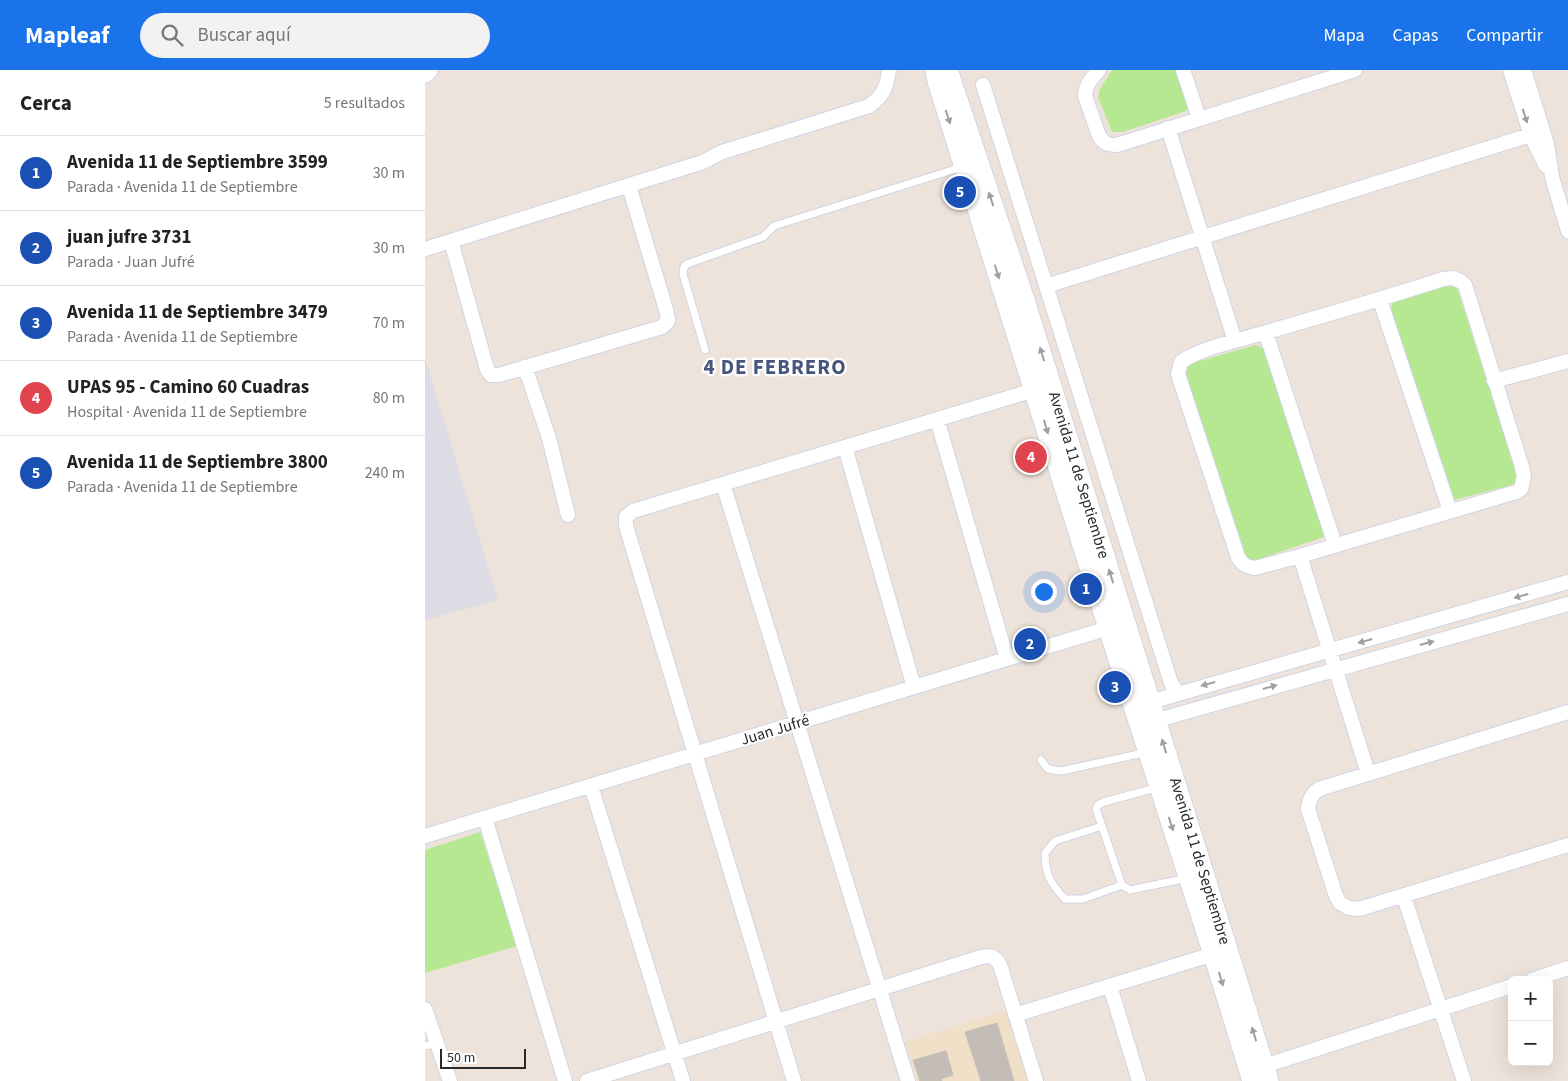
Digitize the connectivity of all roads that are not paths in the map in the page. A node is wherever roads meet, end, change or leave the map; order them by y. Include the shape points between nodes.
1 (428, 70) edge
2 (889, 70) edge
3 (935, 70) edge
4 (948, 70) edge
5 (1099, 70) edge
6 (1183, 70) edge
7 (1355, 70) edge
8 (1510, 70) edge
9 (1524, 70) edge
10 (425, 73) edge
11 (1315, 76) edge
12 (983, 85) dead end
13 (1199, 118) junction
14 (1168, 128) junction
15 (1537, 133) junction
16 (972, 164) junction
17 (629, 186) junction
18 (1568, 231) edge
19 (1201, 237) junction
20 (451, 241) junction
21 (425, 249) edge
22 (1046, 286) junction
23 (1379, 300) junction
24 (1266, 333) junction
25 (1235, 341) junction
26 (705, 350) dead end
27 (1568, 361) edge
28 (525, 367) junction
29 (1494, 381) junction
30 (1043, 388) junction
31 (937, 419) junction
32 (845, 447) junction
33 (723, 484) junction
34 (1450, 512) junction
35 (568, 515) dead end
36 (1335, 545) junction
37 (1300, 556) junction
38 (1568, 582) edge
39 (1568, 604) edge
40 (1117, 625) junction
41 (1330, 651) junction
42 (1007, 659) junction
43 (1335, 669) junction
44 (915, 687) junction
45 (1178, 693) junction
46 (1142, 704) junction
47 (1568, 712) edge
48 (1148, 722) junction
49 (796, 724) junction
50 (1148, 752) junction
51 (694, 754) junction
52 (1041, 760) dead end
53 (1368, 773) junction
54 (591, 786) junction
55 (1159, 787) junction
56 (485, 818) junction
57 (1102, 826) junction
58 (425, 836) edge
59 (1568, 845) edge
60 (1189, 878) junction
61 (1122, 885) junction
62 (1404, 897) junction
63 (1220, 952) junction
64 (1568, 968) edge
65 (1544, 976) edge
66 (1110, 986) junction
67 (1508, 987) edge
68 (880, 988) junction
69 (425, 1009) edge
70 (1441, 1009) junction
71 (1015, 1015) junction
72 (775, 1022) junction
73 (431, 1045) edge
74 (674, 1053) junction
75 (1266, 1073) edge
76 (450, 1081) edge
77 (565, 1081) edge
78 (587, 1081) edge
79 (683, 1081) edge
80 (794, 1081) edge
81 (908, 1081) edge
82 (1036, 1081) edge
83 (1139, 1081) edge
84 (1252, 1081) edge
85 (1464, 1081) edge

1 - 10 main road
2 - 17 street via 884,91 869,106 722,152 703,162
3 -> 16 main road, Avenida 11 de Septiembre
4 - 16 main road, Avenida 11 de Septiembre
5 - 14 street via 1087,84 1085,96 1102,141 1117,145
6 - 13 street
7 - 11 street
8 -> 15 street
9 - 15 street
11 - 13 street
12 - 22 street
13 - 14 street
14 - 19 street
15 - 18 street
15 - 19 street
16 - 26 lane via 774,226 763,238 687,264 683,274
16 - 30 main road, Avenida 11 de Septiembre
17 - 20 street
17 - 28 street via 668,321 662,327
19 - 22 street
19 - 25 street
20 - 21 street
20 - 28 street via 487,370 491,375 499,375
22 - 45 street via 1171,683
23 - 24 street
23 - 29 street via 1443,279 1460,281 1465,286
23 - 34 street
24 - 25 street
24 - 36 street
25 - 37 street via 1187,357 1181,362 1178,374 1242,563 1255,568
27 - 29 street
28 - 35 street via 549,438
29 - 34 street via 1522,467 1521,489
30 - 31 street
30 - 40 main road, Avenida 11 de Septiembre
31 - 32 street
31 - 42 street
32 - 33 street
32 - 44 street
33 - 49 street
33 - 51 street via 633,511 626,517
34 - 36 street
36 - 37 street
37 - 41 street
38 -> 41 street
43 -> 39 street
40 - 42 street, Juan Jufré
40 - 46 main road, Avenida 11 de Septiembre
41 - 43 street
41 -> 45 street
42 - 44 street, Juan Jufré
48 -> 43 street
43 - 53 street
44 - 49 street, Juan Jufré
45 - 46 street
46 - 48 main road, Avenida 11 de Septiembre
47 - 53 street
48 - 50 main road, Avenida 11 de Septiembre
63 -> 48 main road, Avenida 11 de Septiembre
49 - 51 street, Juan Jufré
49 - 68 street
50 - 52 lane via 1061,771 1048,769
50 - 55 main road, Avenida 11 de Septiembre
51 - 54 street, Juan Jufré
51 - 72 street
53 - 62 street via 1319,789 1313,793 1308,808 1340,903 1359,909
54 - 56 street, Juan Jufré
54 - 74 street
55 - 57 lane via 1098,805 1096,809
55 -> 60 main road, Avenida 11 de Septiembre
56 - 58 street, Juan Jufré
56 - 77 street
57 - 61 lane
57 - 61 lane via 1055,841 1045,853 1045,868 1053,886 1065,899 1083,899
59 - 62 street
60 - 61 lane via 1131,890
60 - 63 main road, Avenida 11 de Septiembre
62 - 70 street
63 - 66 street
75 -> 63 main road, Avenida 11 de Septiembre
63 -> 84 main road, Avenida 11 de Septiembre
64 - 65 street
66 - 71 street
66 - 83 street
67 - 70 street
68 - 71 street via 991,955 1000,966
68 - 72 street
68 - 81 street
69 - 73 street
70 - 75 street
70 - 85 street
71 - 82 street
72 - 74 street
72 - 80 street
73 - 76 street
74 - 78 street
74 - 79 street

